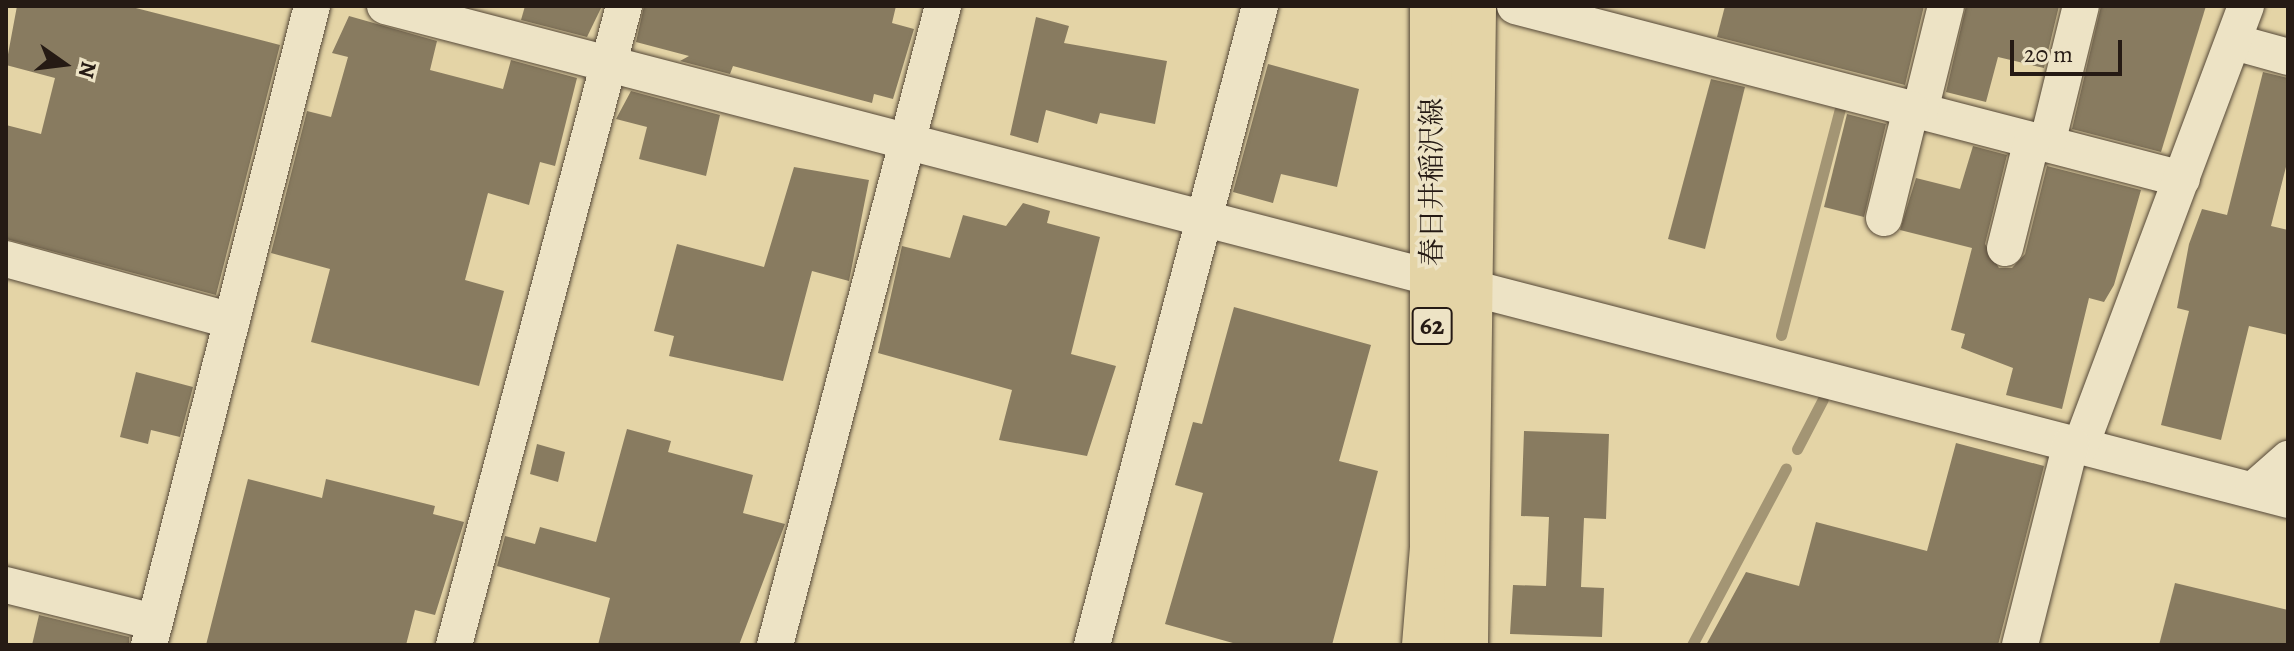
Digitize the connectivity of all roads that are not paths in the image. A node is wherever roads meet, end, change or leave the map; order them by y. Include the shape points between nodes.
1 (312, 6) edge
2 (385, 6) edge
3 (624, 6) edge
4 (943, 6) edge
5 (1260, 6) edge
6 (1432, 6) edge
7 (1474, 6) edge
8 (1515, 6) edge
9 (1946, 6) edge
10 (2081, 6) edge
11 (2246, 6) edge
12 (2234, 42) junction
13 (2288, 57) edge
14 (609, 61) junction
15 (1915, 110) junction
16 (908, 139) junction
17 (2039, 142) junction
18 (2182, 179) junction
19 (1207, 217) junction
20 (1884, 218) dead end
21 (2005, 248) dead end
22 (6, 259) edge
23 (1433, 278) junction
24 (1475, 292) junction
25 (232, 321) junction
26 (2076, 444) junction
27 (2288, 459) edge
28 (2253, 490) junction
29 (2288, 500) edge
30 (8, 595) edge
31 (152, 633) edge
32 (454, 645) edge
33 (775, 645) edge
34 (1092, 645) edge
35 (1424, 645) edge
36 (1466, 645) edge
37 (2020, 645) edge

1 - 25 street
2 - 14 street
3 - 14 street
4 - 16 street
5 - 19 street
6 - 23 main road, 春日井稲沢線 / 62
7 - 24 main road, 春日井稲沢線 / 62
8 - 15 street
9 - 15 street
10 - 17 street
11 - 12 street
12 - 13 street
12 - 18 street
14 - 16 street
14 - 32 street
15 - 17 street
15 - 20 street
16 - 19 street
16 - 33 street
17 - 18 street
17 - 21 street
18 - 26 street
19 - 23 street
19 - 34 street
22 - 25 street
23 - 24 street
23 - 35 main road, 春日井稲沢線 / 62 via 1432,547
24 - 26 street
24 - 36 main road, 春日井稲沢線 / 62
25 - 31 street
26 - 28 street
26 - 37 street
27 - 28 street
28 - 29 street
30 - 31 street

